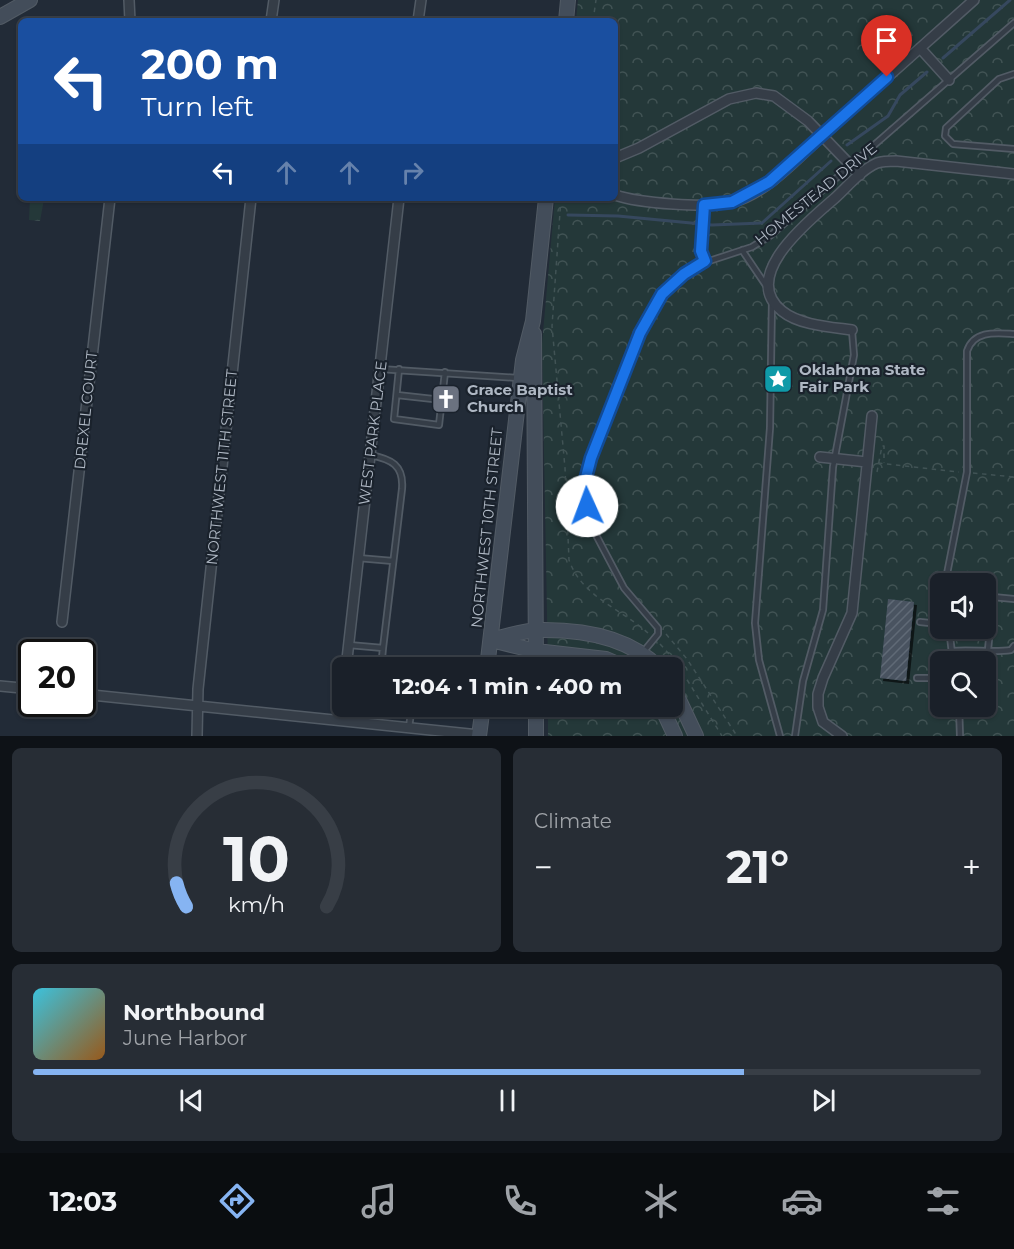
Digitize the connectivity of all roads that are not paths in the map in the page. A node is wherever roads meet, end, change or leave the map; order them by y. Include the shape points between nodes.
1 (30, 0) edge
2 (129, 0) edge
3 (274, 0) edge
4 (421, 0) edge
5 (568, 0) edge
6 (974, 0) edge
7 (0, 17) edge
8 (130, 18) edge
9 (271, 18) edge
10 (418, 18) edge
11 (566, 18) edge
12 (1014, 23) edge
13 (920, 48) junction
14 (1014, 74) edge
15 (949, 80) junction
16 (823, 135) junction
17 (1014, 149) edge
18 (618, 157) edge
19 (852, 167) junction
20 (1014, 174) edge
21 (860, 175) junction
22 (618, 196) edge
23 (110, 201) edge
24 (251, 201) edge
25 (399, 201) edge
26 (546, 201) edge
27 (704, 205) junction
28 (742, 250) junction
29 (705, 261) junction
30 (771, 295) junction
31 (533, 321) junction
32 (852, 330) joint
33 (1014, 334) edge
34 (380, 369) junction
35 (399, 369) junction
36 (445, 372) junction
37 (521, 378) junction
38 (397, 395) junction
39 (441, 400) junction
40 (872, 416) dead end
41 (370, 455) junction
42 (820, 457) dead end
43 (834, 458) junction
44 (874, 463) junction
45 (358, 558) junction
46 (393, 561) junction
47 (947, 573) edge
48 (1014, 599) edge
49 (62, 622) dead end
50 (920, 622) dead end
51 (930, 623) edge
52 (536, 630) junction
53 (491, 639) junction
54 (950, 639) edge
55 (349, 645) junction
56 (1014, 646) edge
57 (383, 648) junction
58 (988, 650) junction
59 (536, 651) junction
60 (952, 651) joint
61 (643, 652) junction
62 (347, 657) edge
63 (382, 657) edge
64 (489, 657) edge
65 (536, 657) edge
66 (597, 657) edge
67 (639, 657) edge
68 (648, 657) edge
69 (917, 678) dead end
70 (930, 678) edge
71 (0, 686) edge
72 (18, 688) edge
73 (96, 695) edge
74 (198, 706) junction
75 (683, 708) edge
76 (340, 717) edge
77 (410, 717) edge
78 (481, 717) edge
79 (536, 717) edge
80 (666, 717) edge
81 (959, 717) edge
82 (340, 720) junction
83 (409, 727) junction
84 (479, 735) edge
85 (197, 736) edge
86 (536, 736) edge
87 (675, 736) edge
88 (696, 736) edge
89 (780, 736) edge
90 (795, 736) edge
91 (842, 736) edge
92 (960, 736) edge

1 - 7 main road
2 - 8 street
3 - 9 street
4 - 10 street
5 - 11 main road
6 - 13 street
12 - 15 lane, HOMESTEAD DRIVE
13 - 15 street
13 - 16 street
14 - 17 lane via 999,80 946,128 945,136 953,144
15 - 19 lane, HOMESTEAD DRIVE
16 - 18 street via 784,102 765,94 747,94 729,99
16 - 19 street
16 - 27 street via 752,193 732,202
19 - 21 street
19 - 28 lane, HOMESTEAD DRIVE via 771,235
20 - 21 street via 896,161 877,163
21 - 30 street via 787,242 771,271
22 - 27 street
23 - 49 street, DREXEL COURT
24 - 74 street, NORTHWEST 11TH STREET
25 - 34 street, WEST PARK PLACE
26 - 31 main road, NORTHWEST 10TH STREET
27 - 29 street via 701,251
28 - 29 lane, HOMESTEAD DRIVE
28 - 30 lane
29 - 61 lane, HOMESTEAD DRIVE via 673,282 651,311 622,375 585,481 587,506 606,559 624,588 657,625 658,631
30 - 32 street via 783,312 813,323
30 - 89 lane via 770,428 755,623 759,660
31 - 37 main road, NORTHWEST 10TH STREET
31 - 52 main road, NORTHWEST 10TH STREET
32 - 43 lane via 854,354
33 - 47 lane via 980,335 967,351 967,472
34 - 35 lane
34 - 41 street, WEST PARK PLACE
35 - 36 lane
35 - 38 lane
36 - 37 lane
36 - 39 lane
37 - 53 main road, NORTHWEST 10TH STREET
38 - 39 lane
38 - 39 lane via 394,420 439,425
40 - 44 street
41 - 45 street, WEST PARK PLACE
41 - 46 lane via 393,462 402,474
42 - 43 street
43 - 44 street
43 - 90 lane via 823,610 803,681
44 - 91 street via 852,613 818,694 823,722
45 - 46 lane
45 - 55 street, WEST PARK PLACE
46 - 57 lane
48 - 58 lane via 993,597
50 - 51 lane
52 - 53 main road
52 - 59 main road, NORTHWEST 10TH STREET
52 - 61 main road via 616,639
53 - 59 main road
53 - 64 main road, NORTHWEST 10TH STREET
54 - 60 lane
55 - 57 lane
55 - 62 street, WEST PARK PLACE
56 - 58 lane via 1011,650
57 - 63 lane
58 - 60 lane
59 - 65 main road, NORTHWEST 10TH STREET
59 - 66 main road
61 - 67 lane
61 - 68 main road
69 - 70 lane
71 - 72 street
73 - 74 street
74 - 82 street
74 - 85 street, NORTHWEST 11TH STREET
75 - 88 main road
76 - 82 street
77 - 83 lane
78 - 84 main road
79 - 86 main road
80 - 87 main road
81 - 92 lane
82 - 83 street
83 - 84 street

